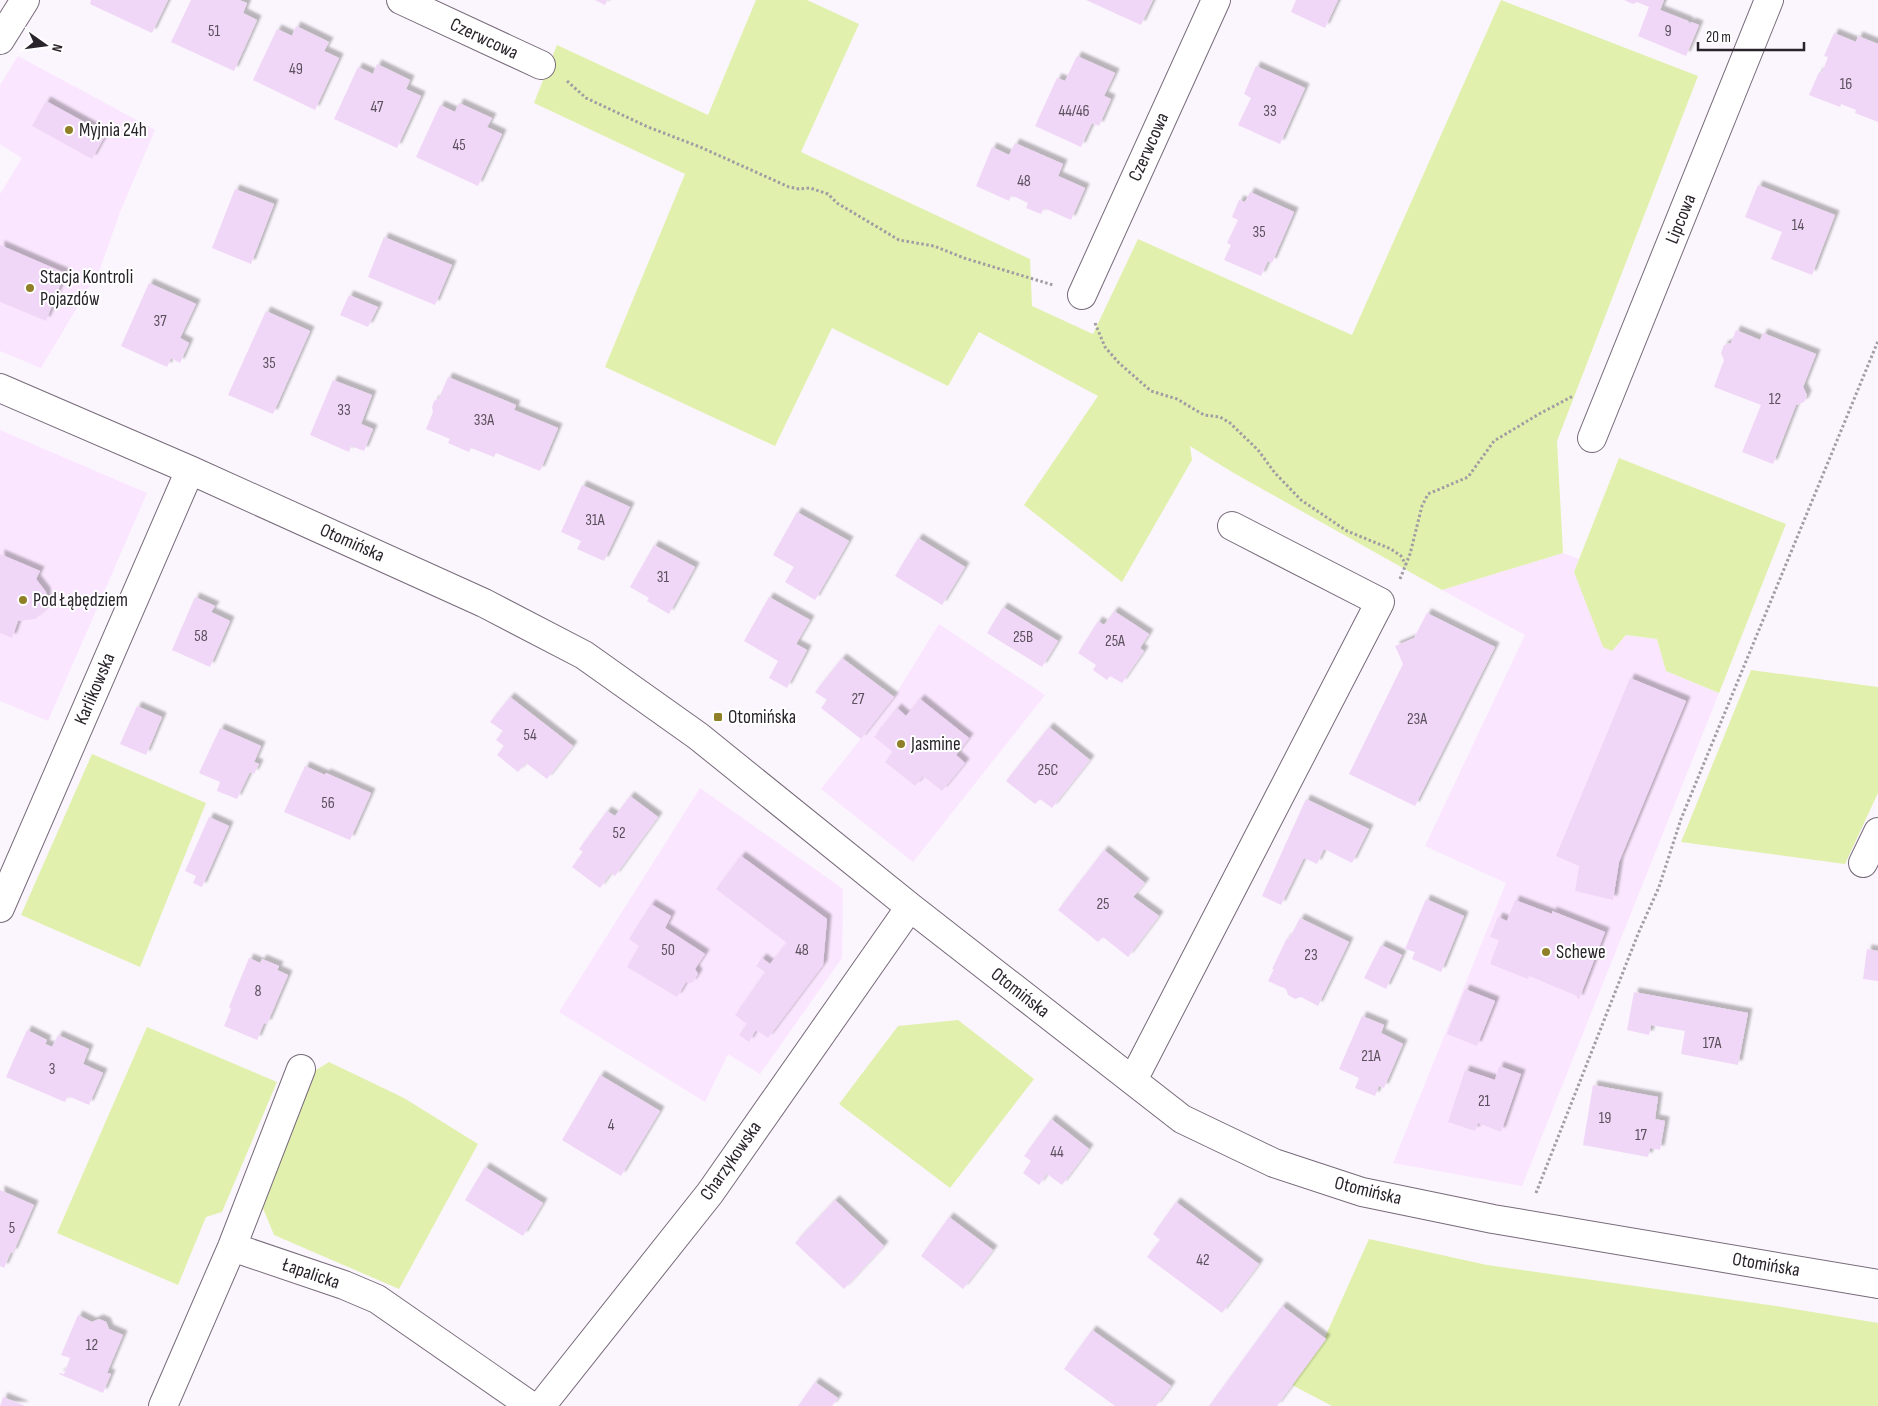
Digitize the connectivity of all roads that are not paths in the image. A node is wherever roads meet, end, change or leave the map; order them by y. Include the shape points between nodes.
1 (25, 0) edge
2 (401, 0) edge
3 (1216, 0) edge
4 (1769, 0) edge
5 (0, 40) edge
6 (541, 65) road end
7 (1082, 295) road end
8 (0, 388) edge
9 (1592, 438) dead end
10 (190, 470) junction
11 (1232, 526) dead end
12 (1878, 832) edge
13 (1863, 863) dead end
14 (0, 908) edge
15 (910, 908) junction
16 (301, 1070) dead end
17 (1133, 1080) junction
18 (232, 1247) junction
19 (1878, 1284) edge
20 (163, 1406) edge
21 (531, 1406) edge
22 (541, 1406) edge

1 - 5 street
2 - 6 street, Czerwcowa
3 - 7 street, Czerwcowa
4 - 9 street, Lipcowa
8 - 10 street, Otomińska
10 - 14 street, Karlikowska
10 - 15 street, Otomińska via 484,602 584,656 698,736
11 - 17 street via 1380,602
12 - 13 street
15 - 17 street, Otomińska
15 - 22 street, Charzykowska via 710,1193
16 - 18 street
17 - 19 street, Otomińska via 1182,1119 1274,1163 1362,1192 1524,1224
18 - 20 street
18 - 21 street, Łapalicka via 377,1299

